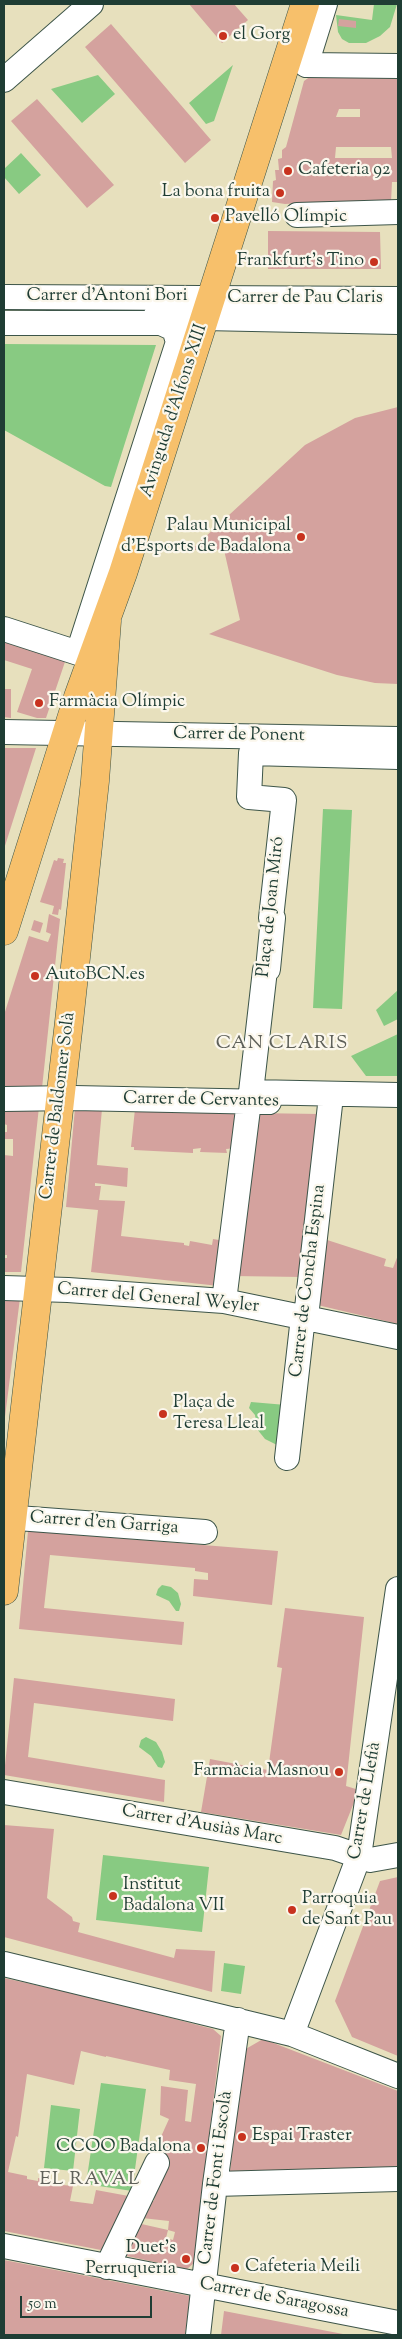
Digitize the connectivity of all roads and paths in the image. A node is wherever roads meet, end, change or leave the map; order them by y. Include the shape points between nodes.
1 (91, 4) edge
2 (305, 4) edge
3 (326, 4) edge
4 (301, 47) junction
5 (398, 51) edge
6 (398, 66) edge
7 (4, 80) edge
8 (398, 212) edge
9 (297, 215) dead end
10 (4, 297) edge
11 (398, 299) edge
12 (208, 308) junction
13 (4, 317) edge
14 (398, 322) edge
15 (4, 323) edge
16 (4, 629) edge
17 (4, 732) edge
18 (82, 734) junction
19 (398, 739) edge
20 (398, 757) edge
21 (4, 931) edge
22 (398, 1095) edge
23 (4, 1099) edge
24 (59, 1099) junction
25 (250, 1102) junction
26 (330, 1104) junction
27 (398, 1106) edge
28 (4, 1288) edge
29 (38, 1289) junction
30 (224, 1301) junction
31 (306, 1317) junction
32 (398, 1337) edge
33 (287, 1458) dead end
34 (8, 1517) edge
35 (205, 1532) dead end
36 (398, 1588) edge
37 (4, 1591) edge
38 (4, 1792) edge
39 (359, 1856) junction
40 (398, 1856) edge
41 (4, 1964) edge
42 (238, 2020) junction
43 (292, 2034) junction
44 (398, 2076) edge
45 (156, 2163) dead end
46 (398, 2179) edge
47 (215, 2184) junction
48 (4, 2246) edge
49 (107, 2267) junction
50 (204, 2286) junction
51 (398, 2323) edge
52 (198, 2335) edge

1 - 7 street
2 - 4 main road, Avinguda d'Alfons XIII
3 - 4 street
4 - 5 street
4 - 6 street via 306,64
4 - 12 main road, Avinguda d'Alfons XIII
8 - 9 street
10 - 12 street, Carrer d'Antoni Bori
11 - 12 street, Carrer de Pau Claris
12 - 13 street, Carrer d'Antoni Bori
12 - 14 street, Carrer de Pau Claris
12 - 18 main road, Avinguda d'Alfons XIII via 107,621
15 - 16 street via 161,323 174,328 178,342 78,653
17 - 18 street, Carrer de Ponent
18 - 19 street, Carrer de Ponent
18 - 21 main road, Avinguda d'Alfons XIII
18 - 24 main road, Carrer de Baldomer Solà via 96,760
20 - 22 street, Plaça de Joan Miró via 251,753 249,797 284,800 268,969 264,970 251,1092
23 - 24 street, Carrer de Cervantes
24 - 25 street, Carrer de Cervantes
24 - 29 main road, Carrer de Baldomer Solà
25 - 26 street, Carrer de Cervantes
25 - 30 street
26 - 27 street, Carrer de Cervantes
26 - 31 street, Carrer de Concha Espina
28 - 29 street, Carrer del General Weyler
29 - 30 street, Carrer del General Weyler
29 - 34 main road, Carrer de Baldomer Solà
30 - 31 street, Carrer del General Weyler
31 - 32 street, Carrer del General Weyler
31 - 33 street, Carrer de Concha Espina via 302,1326
34 - 35 street, Carrer d'en Garriga
34 - 37 main road, Carrer de Baldomer Solà
36 - 39 street, Carrer de Llefià
38 - 39 street, Carrer d'Ausiàs Marc via 335,1848
39 - 40 street, Carrer d'Ausiàs Marc via 370,1860
39 - 43 street, Carrer de Llefià
41 - 42 street
42 - 43 street
42 - 47 street, Carrer de Font i Escolà
43 - 44 street
45 - 49 street
46 - 47 street
47 - 50 street, Carrer de Font i Escolà
48 - 49 street, Carrer de Saragossa
49 - 50 street, Carrer de Saragossa
50 - 51 street, Carrer de Saragossa
50 - 52 street, Carrer de Font i Escolà

